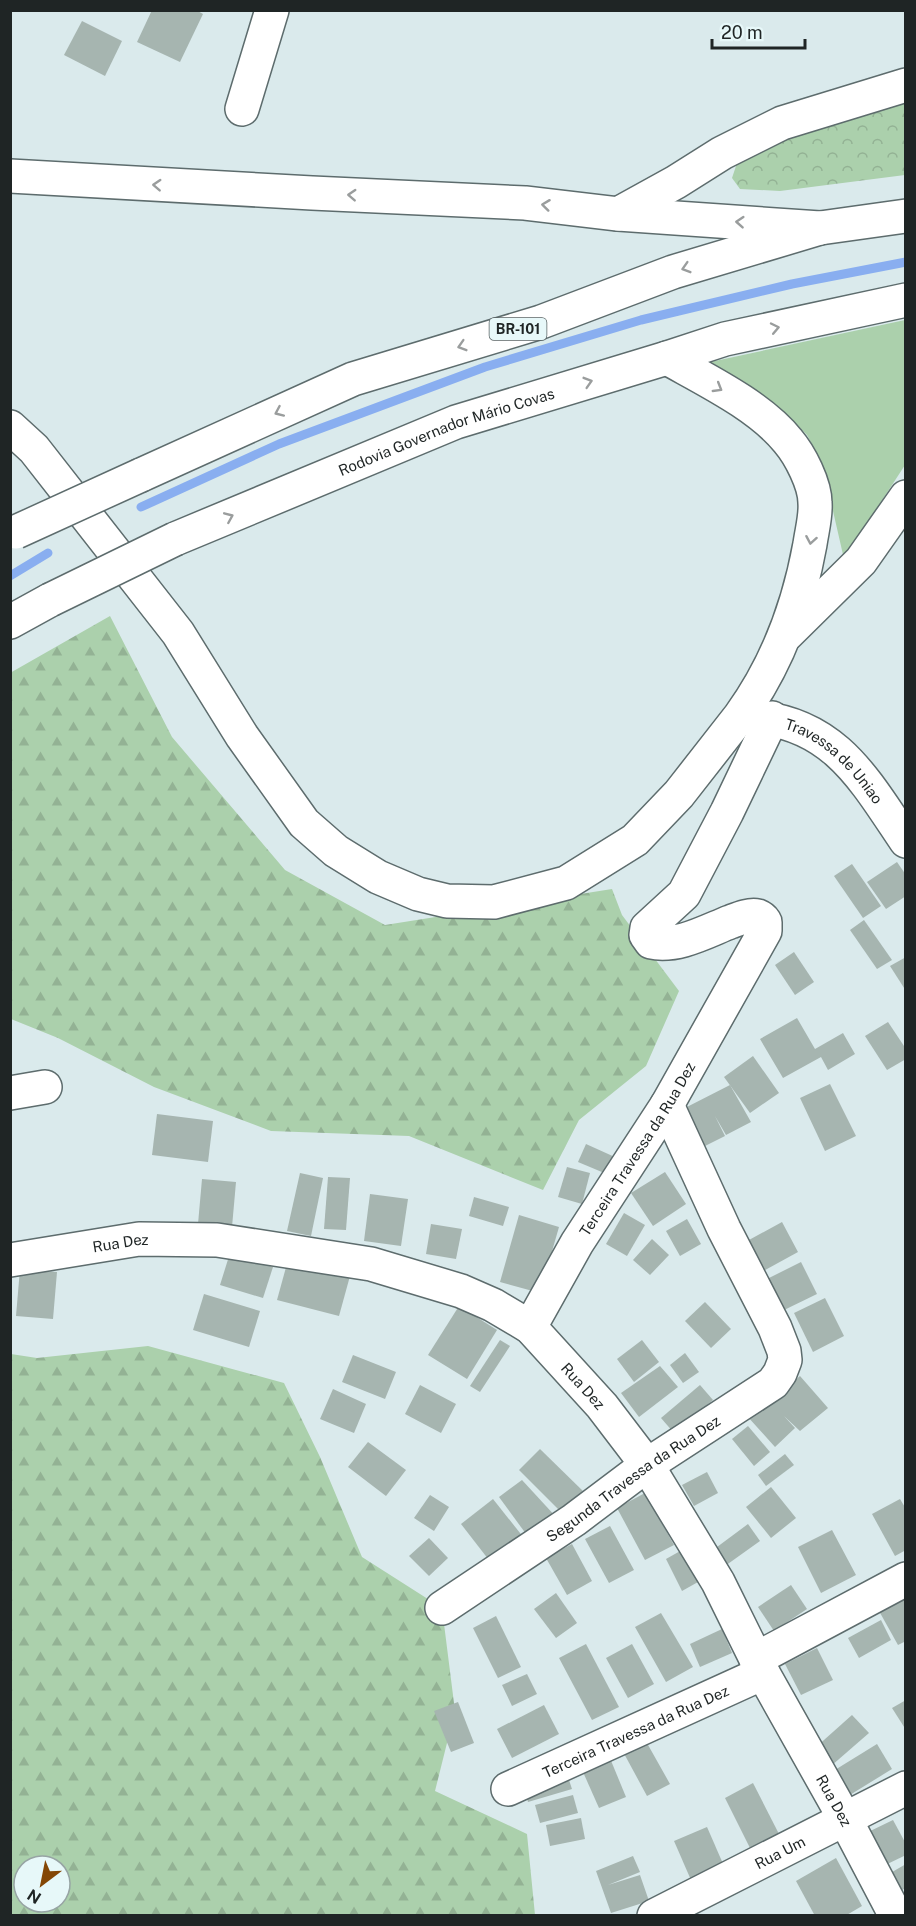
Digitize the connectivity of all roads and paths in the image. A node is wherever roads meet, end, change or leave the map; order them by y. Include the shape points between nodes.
1 (272, 10) edge
2 (906, 85) edge
3 (242, 110) dead end
4 (13, 179) edge
5 (618, 214) junction
6 (906, 216) edge
7 (820, 228) junction
8 (906, 300) edge
9 (667, 358) junction
10 (10, 427) edge
11 (906, 497) edge
12 (906, 524) edge
13 (13, 533) edge
14 (861, 561) junction
15 (10, 622) edge
16 (786, 635) junction
17 (740, 716) junction
18 (772, 718) junction
19 (906, 841) edge
20 (45, 1087) dead end
21 (10, 1093) edge
22 (667, 1105) junction
23 (10, 1260) edge
24 (530, 1327) junction
25 (647, 1465) junction
26 (906, 1579) edge
27 (442, 1608) dead end
28 (759, 1666) junction
29 (906, 1788) edge
30 (508, 1789) dead end
31 (845, 1819) junction
32 (654, 1916) edge
33 (896, 1916) edge

1 - 3 main road
2 - 5 main road via 782,123
5 -> 4 main road via 525,202
7 -> 5 main road
6 - 7 main road, BR-101
7 -> 13 main road, BR-101, bridge via 673,272 541,322 353,379
9 -> 8 main road, Rodovia Governador Mário Covas via 725,339
15 -> 9 main road, Rodovia Governador Mário Covas, bridge via 175,539 456,422
9 -> 16 main road via 762,416 788,441 813,486 811,537
10 - 17 main road via 34,450 178,633 242,736 304,823 336,851 378,877 418,894 447,901 494,902 566,883 635,840 679,794
11 - 14 main road
12 - 14 main road
14 - 16 main road
16 - 17 main road
17 - 18 main road, Travessa de Uniao
18 - 19 main road, Travessa de Uniao via 813,733 845,757
18 - 22 main road, Terceira Travessa da Rua Dez via 684,894 645,932 651,942 669,943 743,917 757,916 765,922 765,931
20 - 21 main road
22 - 24 main road, Terceira Travessa da Rua Dez via 577,1242
22 - 25 main road, Segunda Travessa da Rua Dez via 775,1328 785,1360 773,1383
23 - 24 main road, Rua Dez via 139,1239 218,1240 371,1264 461,1291
24 - 25 main road, Rua Dez via 602,1406
25 - 27 main road, Segunda Travessa da Rua Dez via 574,1520
25 - 28 main road, Rua Dez via 718,1582
26 - 28 main road, Terceira Travessa da Rua Dez
28 - 30 main road, Terceira Travessa da Rua Dez
28 - 31 main road, Rua Dez
29 - 31 main road, Rua Um
31 - 32 main road, Rua Um
31 - 33 main road, Rua Dez

